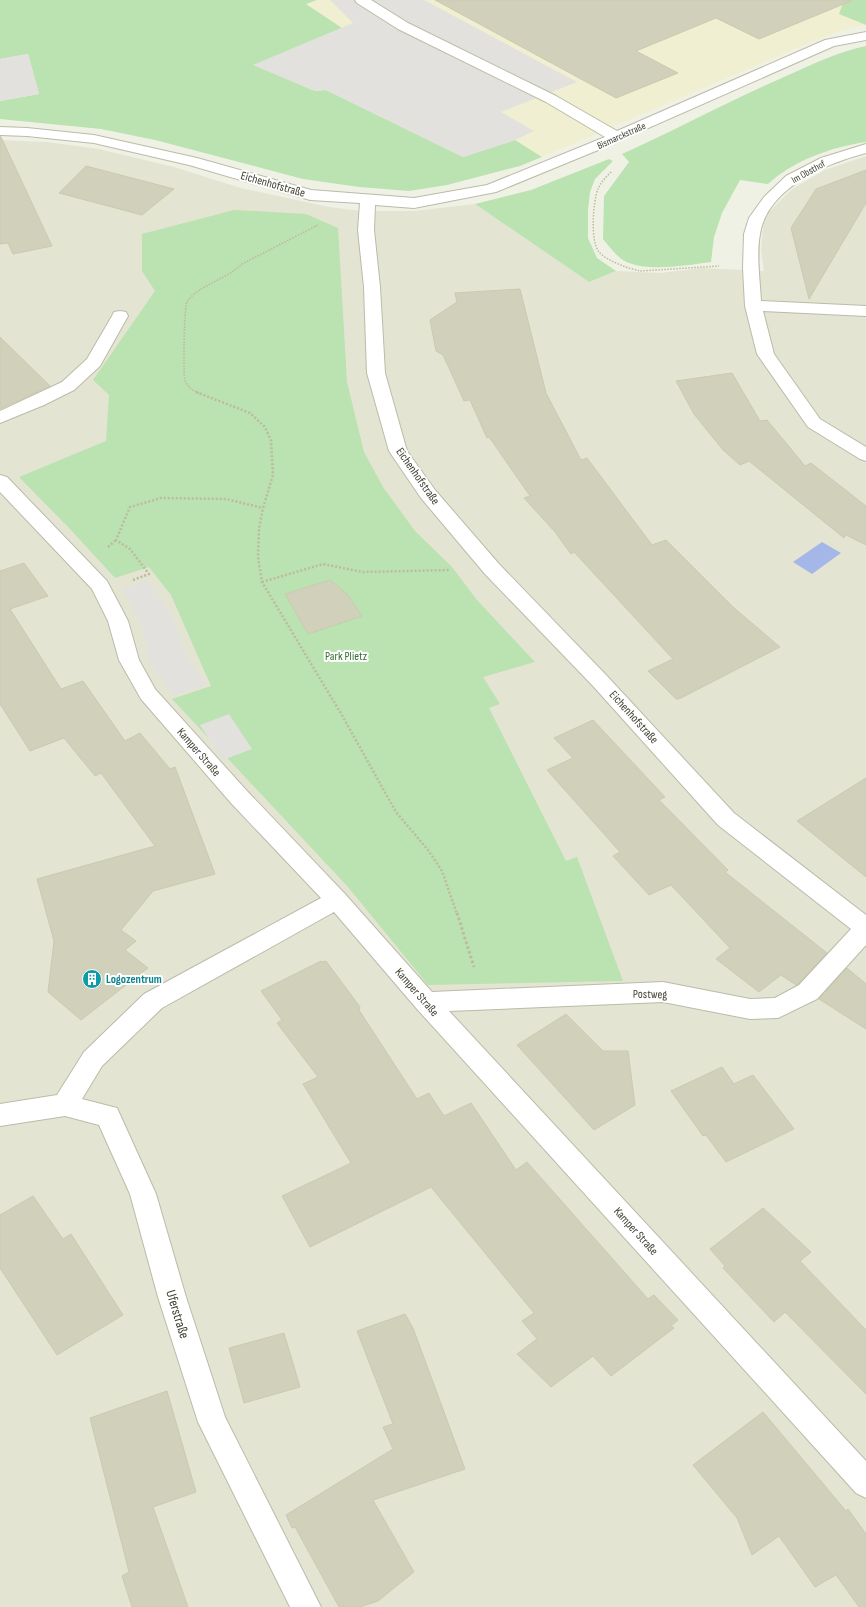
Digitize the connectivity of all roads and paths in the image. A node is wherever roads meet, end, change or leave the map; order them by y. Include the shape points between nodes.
1 (362, 0) edge
2 (866, 36) edge
3 (0, 132) edge
4 (616, 137) junction
5 (598, 145) junction
6 (866, 148) edge
7 (368, 199) junction
8 (751, 268) junction
9 (753, 306) junction
10 (866, 311) edge
11 (120, 316) dead end
12 (0, 418) edge
13 (866, 455) edge
14 (0, 481) edge
15 (263, 508) junction
16 (449, 570) dead end
17 (262, 582) junction
18 (103, 592) junction
19 (337, 900) junction
20 (866, 929) edge
21 (475, 971) dead end
22 (426, 1002) junction
23 (65, 1105) junction
24 (0, 1115) edge
25 (866, 1483) edge
26 (306, 1607) edge

1 - 4 street via 403,26 551,99
2 - 4 street, Bismarckstraße via 830,43
3 - 7 street, Eichenhofstraße via 27,132 94,139 192,162 310,195
4 - 5 street, Bismarckstraße
5 - 7 street, Bismarckstraße via 491,189 414,203
5 - 8 path via 620,157 620,166 609,173 597,187 594,203 594,239 597,251 630,268 646,270 672,270 693,266
6 - 8 street, Im Obsthof via 826,161 791,179 769,200 757,218 752,234
7 - 15 path via 242,264 235,271 194,294 186,303 185,381 192,390 250,413 265,427 270,441 273,475
7 - 20 street, Eichenhofstraße via 366,230 372,287 376,373 398,451 428,494 492,569 600,681 726,819
8 - 9 street, Im Obsthof
9 - 10 street
9 - 13 street, Im Obsthof via 766,354 814,423
11 - 12 street via 94,362 68,386
14 - 18 street, Kamper Straße
15 - 17 path via 258,557
15 - 18 path via 226,499 161,498 130,507 116,540 130,548 149,574
16 - 17 path via 363,572 323,564
17 - 21 path via 343,717 396,812 442,871
18 - 19 street, Kamper Straße via 118,621 129,660 148,694 239,797
19 - 22 street, Kamper Straße
19 - 23 street via 154,1001 92,1059
20 - 22 street, Postweg via 808,992 778,1008 750,1009 663,992
22 - 25 street, Kamper Straße
23 - 24 street, Uferstraße
23 - 26 street, Uferstraße via 108,1116 143,1194 172,1297 212,1422

